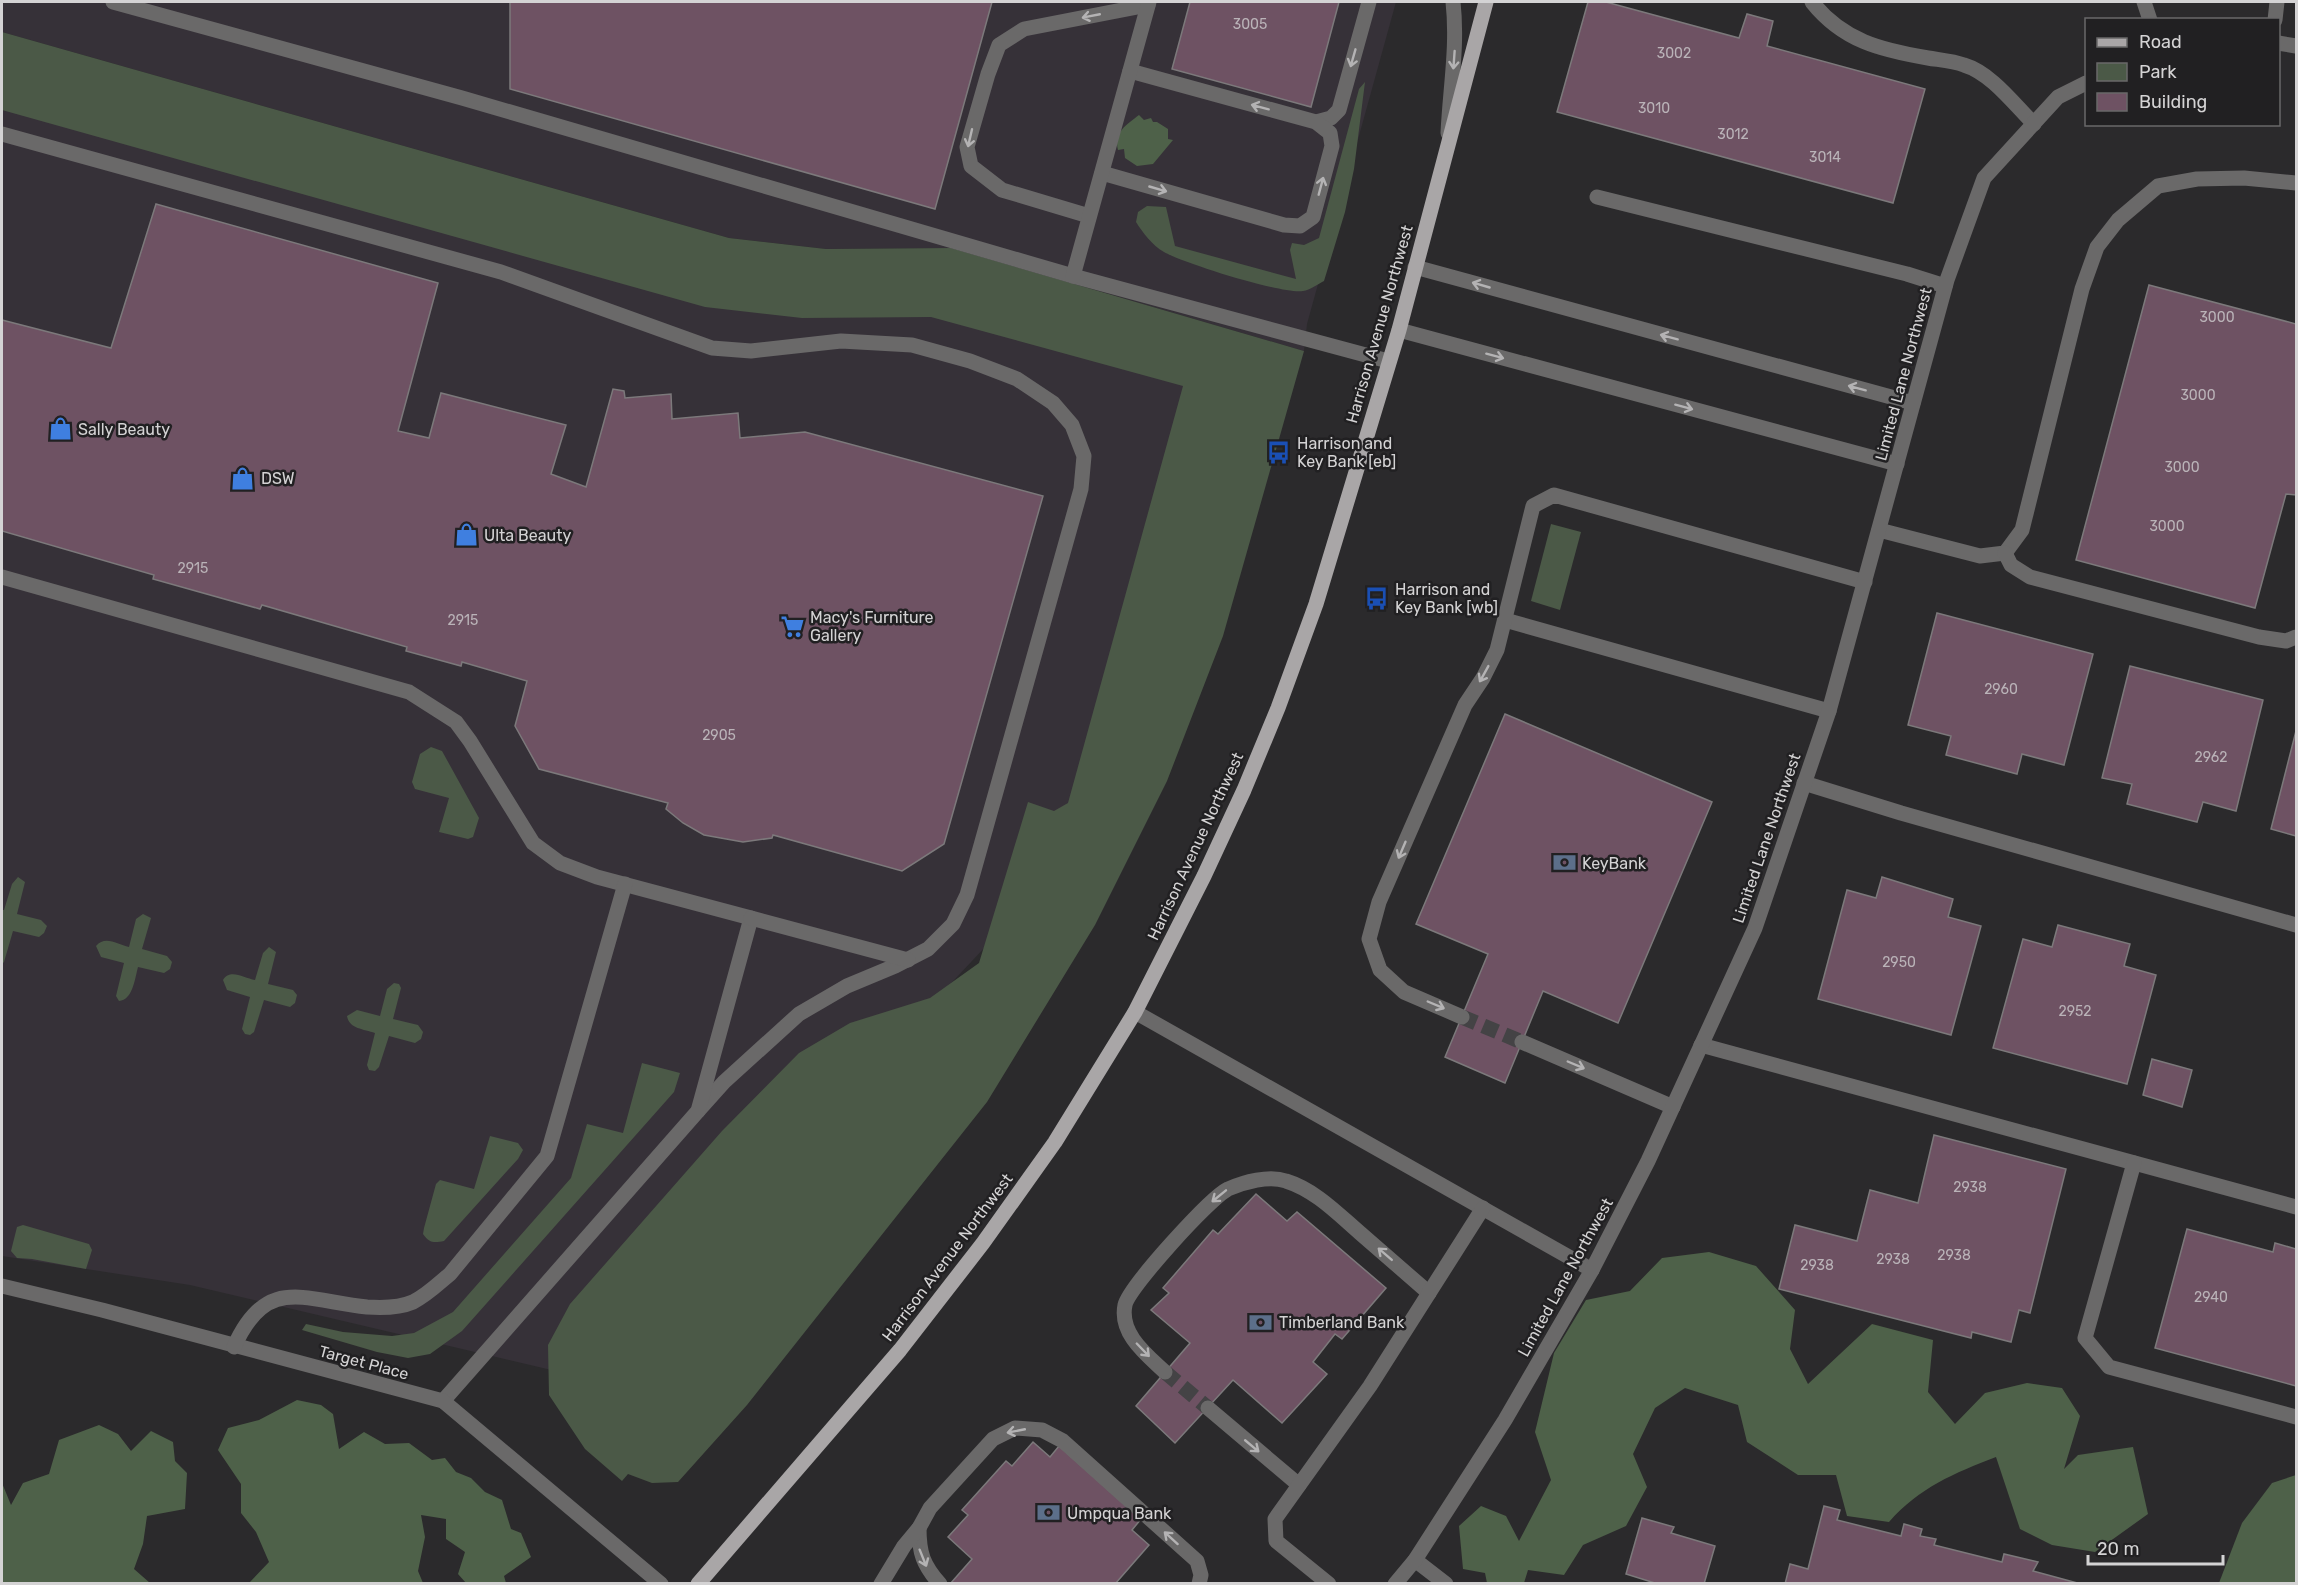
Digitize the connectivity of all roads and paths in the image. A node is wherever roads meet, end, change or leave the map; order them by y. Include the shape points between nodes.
1 (113, 2) edge
2 (1369, 2) edge
3 (1453, 2) edge
4 (1486, 2) edge
5 (1812, 2) edge
6 (2144, 2) edge
7 (2277, 2) edge
8 (1148, 3) edge
9 (2149, 18) edge
10 (2275, 18) edge
11 (2280, 43) edge
12 (2296, 46) edge
13 (1130, 71) junction
14 (2085, 84) edge
15 (1316, 122) junction
16 (2034, 124) junction
17 (2, 134) edge
18 (1447, 142) junction
19 (1102, 172) junction
20 (2296, 183) edge
21 (1597, 197) dead end
22 (1089, 216) junction
23 (1415, 267) junction
24 (1073, 276) junction
25 (1945, 286) junction
26 (1398, 330) junction
27 (1388, 361) junction
28 (1913, 403) junction
29 (1897, 464) junction
30 (1879, 530) junction
31 (2005, 553) junction
32 (2, 577) edge
33 (1865, 582) junction
34 (1505, 620) junction
35 (2296, 637) edge
36 (1829, 711) junction
37 (1804, 783) junction
38 (625, 884) junction
39 (751, 918) junction
40 (2296, 925) edge
41 (908, 960) junction
42 (1135, 1012) junction
43 (1462, 1017) tunnel mouth
44 (1522, 1042) tunnel mouth
45 (1701, 1045) junction
46 (1673, 1107) junction
47 (698, 1111) junction
48 (2134, 1163) junction
49 (2296, 1207) edge
50 (1483, 1208) junction
51 (1592, 1270) junction
52 (2, 1286) edge
53 (1429, 1293) junction
54 (234, 1347) junction
55 (1165, 1372) tunnel mouth
56 (443, 1401) junction
57 (1208, 1408) tunnel mouth
58 (2296, 1418) edge
59 (1299, 1485) junction
60 (919, 1528) junction
61 (1415, 1560) junction
62 (661, 1584) edge
63 (698, 1584) edge
64 (881, 1584) edge
65 (940, 1584) edge
66 (1199, 1584) edge
67 (1329, 1584) edge
68 (1395, 1584) edge
69 (1446, 1584) edge

1 - 24 street via 462,98
2 -> 15 street via 1339,110 1331,118
3 -> 18 street via 1455,44
4 - 18 main road, Harrison Avenue Northwest
5 - 16 street via 1850,36 1888,51 1964,65 1985,75
6 - 9 street
7 - 10 street
8 - 13 street
8 -> 22 street via 1024,29 999,45 988,74 968,147 971,166 1002,190
11 - 12 street
15 -> 13 street
13 - 19 street
14 - 16 street, Limited Lane Northwest via 2058,97
19 -> 15 street via 1284,225 1300,226 1313,217 1332,146 1330,133
16 - 25 street, Limited Lane Northwest via 1984,178
17 - 41 street via 501,272 712,348 751,351 841,341 912,345 970,360 1053,403 1072,425 1084,456 1081,489 967,895 953,924 928,949
18 - 23 main road, Harrison Avenue Northwest
19 - 22 street
20 - 31 street via 2244,178 2158,186 2118,220 2097,248 2082,289 2022,531
21 - 25 street
22 - 24 street
23 - 26 main road, Harrison Avenue Northwest
28 -> 23 street
24 - 27 street
25 - 28 street, Limited Lane Northwest
26 - 27 main road, Harrison Avenue Northwest
26 -> 29 street
27 - 42 main road, Harrison Avenue Northwest via 1316,604 1278,708 1204,876
28 - 29 street, Limited Lane Northwest
29 - 30 street, Limited Lane Northwest
30 - 31 street via 1980,555
30 - 33 street, Limited Lane Northwest
31 - 35 street via 2011,565 2030,577 2259,637
32 - 38 street via 409,692 456,722 533,843 560,863
33 - 34 street via 1554,495 1533,506
33 - 36 street, Limited Lane Northwest
34 - 36 street
34 -> 43 street via 1497,650 1465,705 1384,891 1369,939 1380,970 1404,992
36 - 37 street, Limited Lane Northwest
37 - 40 street
37 - 45 street, Limited Lane Northwest via 1755,928
38 - 39 street
38 - 54 street via 547,1156 450,1274 412,1302 392,1307 291,1296 274,1299 257,1309 243,1325
39 - 41 street
39 - 47 street
41 - 47 street via 847,986 799,1014
42 - 50 street
42 - 63 main road, Harrison Avenue Northwest via 1055,1142 983,1244 900,1350
44 -> 46 street
45 - 46 street, Limited Lane Northwest
45 - 48 street
46 - 51 street, Limited Lane Northwest
47 - 56 street
48 - 49 street
48 - 58 street via 2085,1338 2109,1367
50 - 51 street
50 - 53 street
51 - 61 street, Limited Lane Northwest via 1505,1420
52 - 54 street, Target Place
53 -> 55 street via 1316,1194 1284,1180 1254,1180 1227,1190 1203,1209 1135,1286 1125,1304 1126,1324 1137,1345
53 - 59 street via 1370,1386
54 - 56 street, Target Place
56 - 62 street, Target Place
57 -> 59 street
59 - 67 street via 1275,1520 1276,1541
60 - 64 street
60 -> 65 street via 919,1549 928,1570
66 -> 60 street via 1197,1561 1063,1441 1042,1430 1015,1428 993,1439 930,1508
61 - 68 street, Limited Lane Northwest
61 - 69 street

